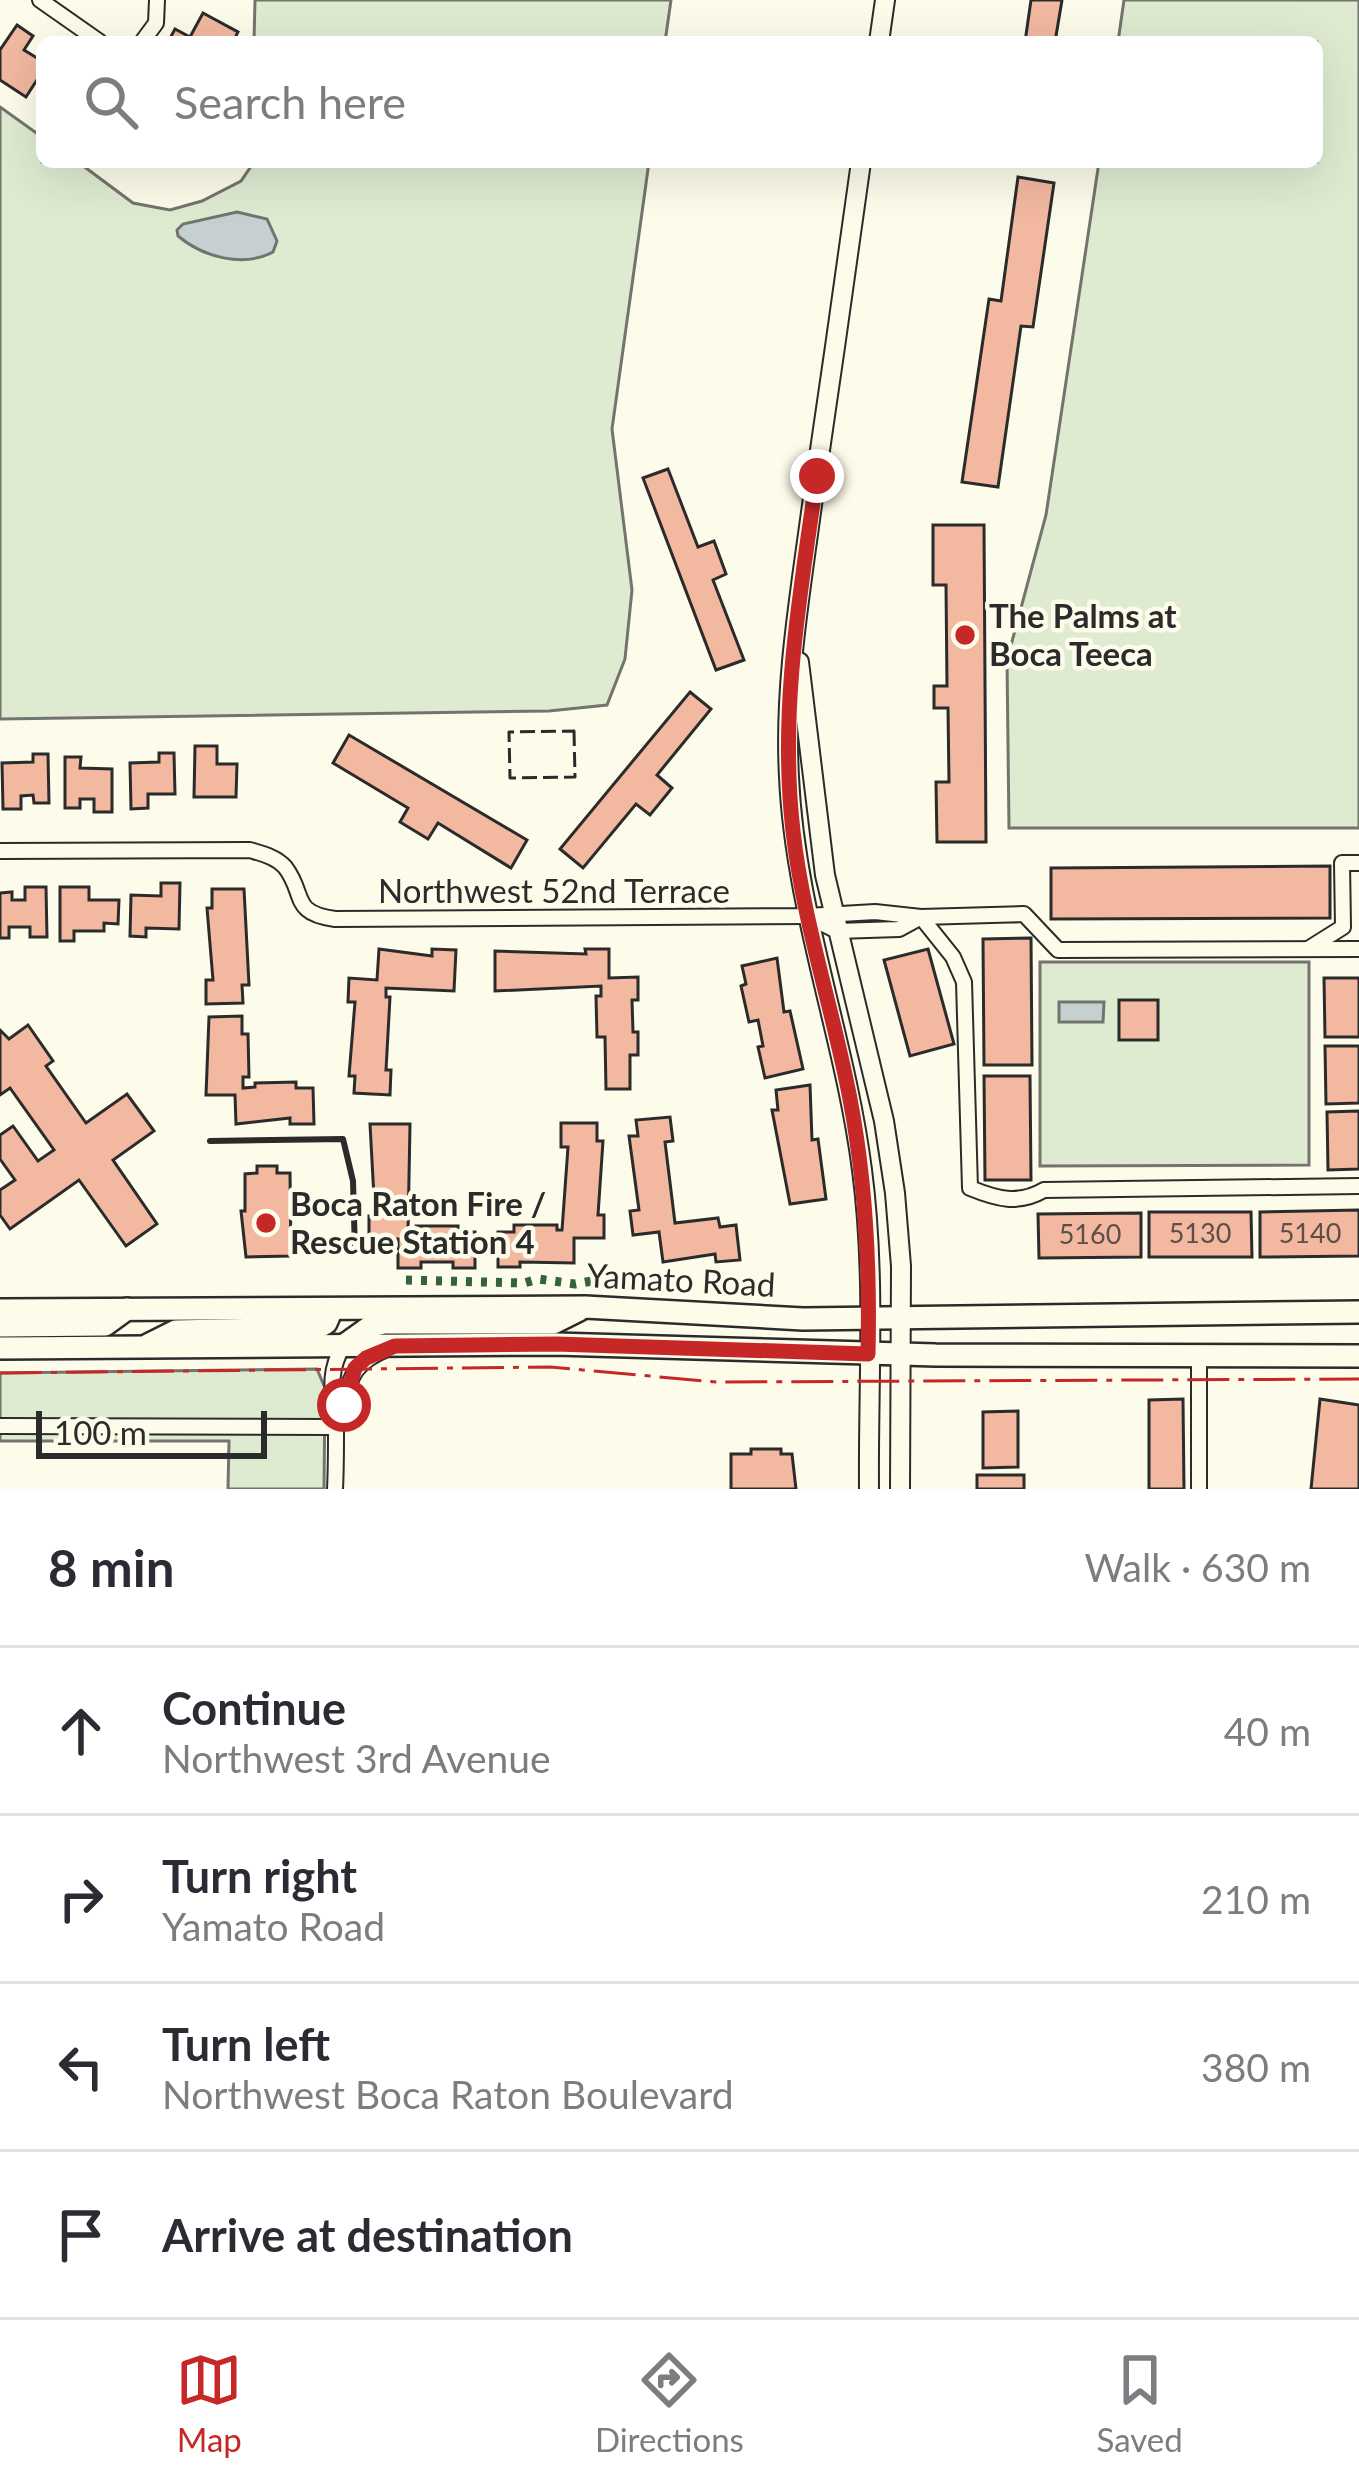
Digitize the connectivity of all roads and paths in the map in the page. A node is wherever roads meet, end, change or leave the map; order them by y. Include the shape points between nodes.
1 (40, 0) edge
2 (157, 0) edge
3 (885, 0) edge
4 (91, 36) edge
5 (146, 36) edge
6 (880, 36) edge
7 (861, 168) edge
8 (795, 640) junction
9 (0, 851) edge
10 (1359, 863) edge
11 (807, 916) junction
12 (921, 917) junction
13 (835, 922) junction
14 (1359, 949) edge
15 (1308, 950) junction
16 (1359, 1186) edge
17 (585, 1307) junction
18 (128, 1309) junction
19 (332, 1309) junction
20 (0, 1310) edge
21 (1359, 1312) edge
22 (869, 1318) junction
23 (899, 1318) junction
24 (0, 1326) edge
25 (343, 1346) junction
26 (395, 1346) junction
27 (0, 1348) edge
28 (142, 1348) junction
29 (868, 1354) junction
30 (898, 1354) junction
31 (1199, 1356) junction
32 (1359, 1356) edge
33 (336, 1425) junction
34 (0, 1426) edge
35 (335, 1489) edge
36 (869, 1489) edge
37 (899, 1489) edge
38 (1199, 1489) edge

1 - 4 street
2 - 5 street
3 - 6 street
7 - 8 street
8 - 11 street via 789,779
8 - 13 street
9 - 11 street, Northwest 52nd Terrace via 250,850 286,868 304,909 335,919
10 - 15 street via 1342,863 1343,927
11 - 13 street
11 - 22 street via 860,1152
12 - 13 street via 899,929
12 - 15 street via 1024,914 1058,950
12 - 16 street via 964,982 970,1188 998,1199 1044,1190
13 - 23 street via 890,1150
14 - 15 street
17 - 19 main road, Yamato Road
17 - 22 main road, Yamato Road
17 - 25 main road via 553,1323 384,1323
18 - 19 main road, Yamato Road
18 - 20 main road, Yamato Road
18 - 24 main road via 105,1325
19 - 28 main road via 317,1328 176,1330
21 - 23 main road, Yamato Road
22 - 23 main road, Yamato Road
22 - 29 street
23 - 30 street
25 - 26 main road, Yamato Road
25 - 28 main road, Yamato Road
25 - 33 street via 330,1381
26 - 29 main road, Yamato Road
26 - 33 street via 355,1368
27 - 28 main road, Yamato Road
29 - 30 main road, Yamato Road
29 - 36 street
30 - 31 main road, Yamato Road
30 - 37 street
31 - 32 main road, Yamato Road
31 - 38 street
33 - 34 street
33 - 35 street

